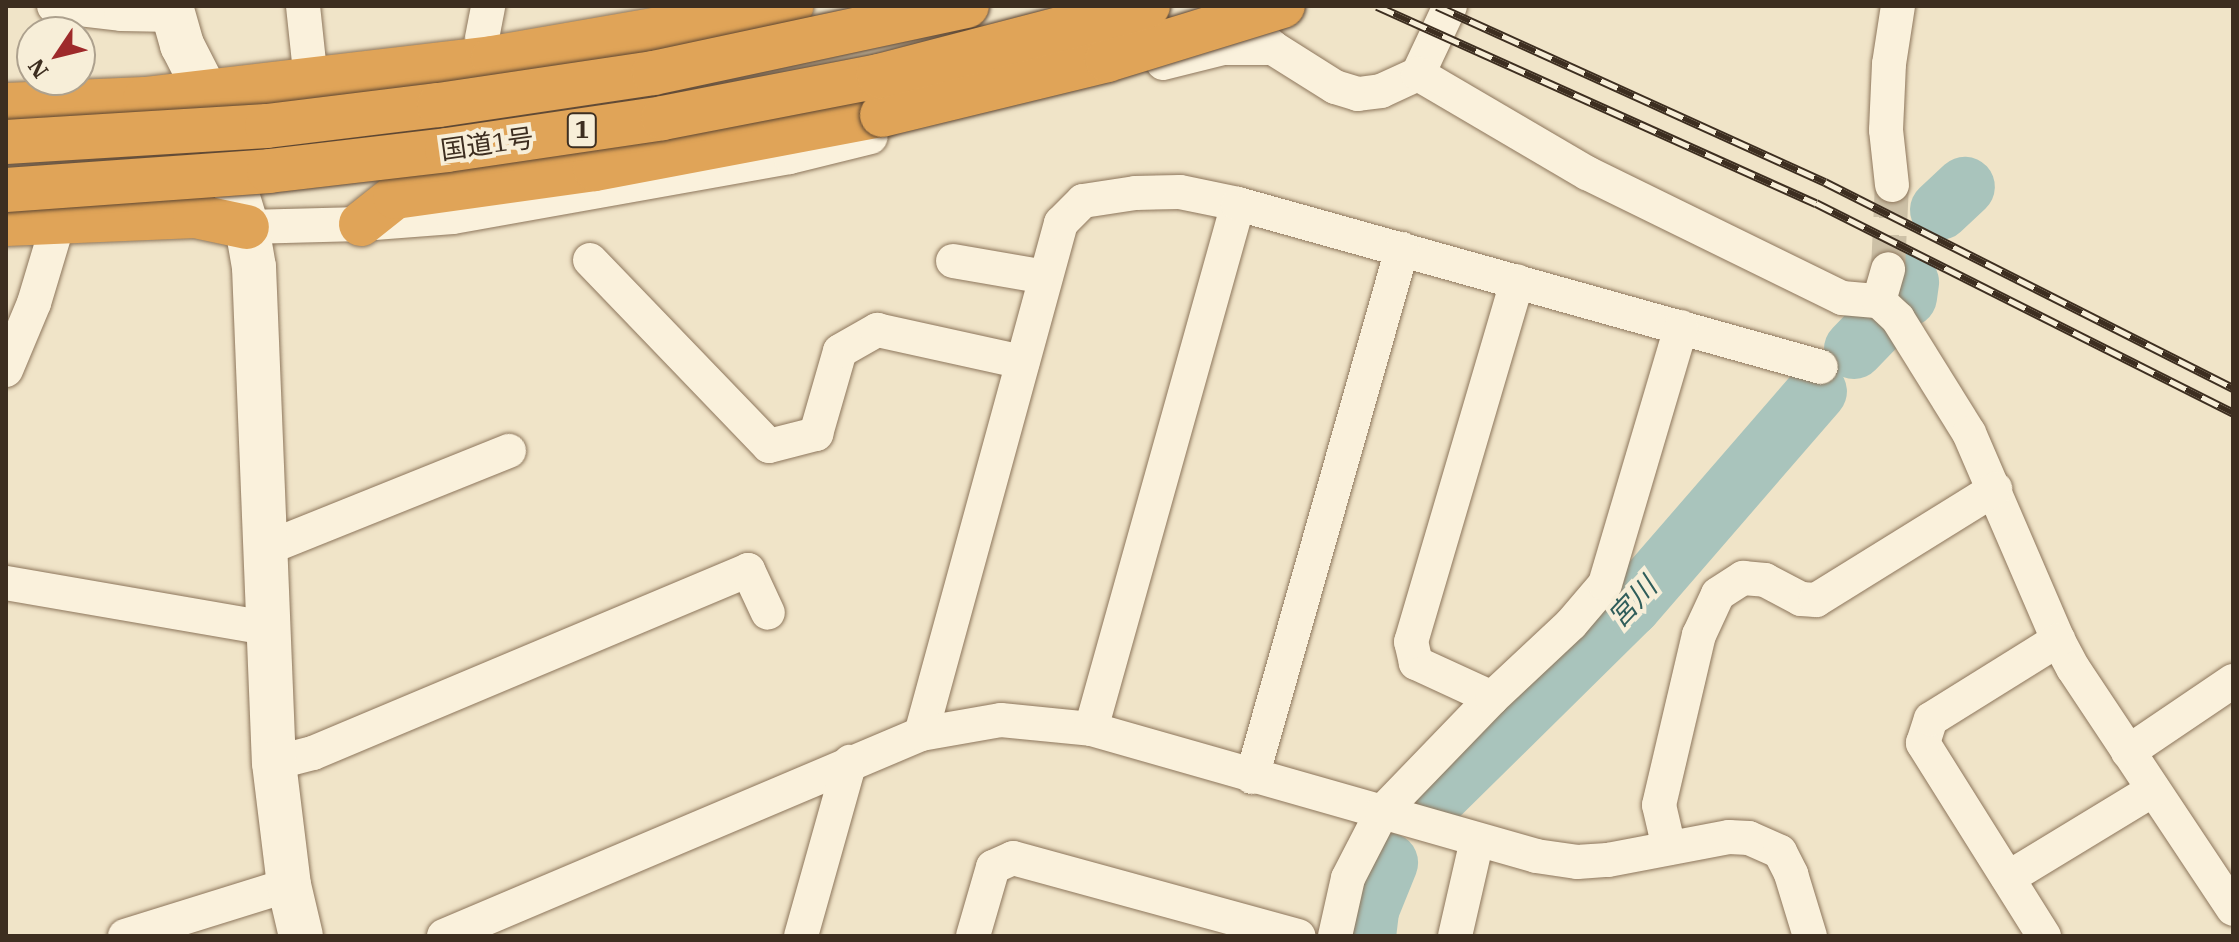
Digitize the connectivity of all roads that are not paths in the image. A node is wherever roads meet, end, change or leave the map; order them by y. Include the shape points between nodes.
1 (54, 6) edge
2 (303, 6) edge
3 (679, 6) edge
4 (791, 6) edge
5 (967, 6) edge
6 (1148, 6) edge
7 (1209, 6) edge
8 (1283, 6) edge
9 (1450, 6) edge
10 (1898, 6) edge
11 (119, 10) edge
12 (173, 10) edge
13 (485, 22) edge
14 (1273, 48) junction
15 (309, 62) junction
16 (1418, 74) junction
17 (218, 91) junction
18 (6, 105) edge
19 (6, 142) edge
20 (1892, 185) tunnel mouth
21 (6, 190) edge
22 (1238, 204) junction
23 (58, 223) junction
24 (6, 224) edge
25 (361, 224) junction
26 (247, 227) junction
27 (1402, 249) junction
28 (590, 260) dead end
29 (953, 261) dead end
30 (1046, 277) junction
31 (1517, 281) junction
32 (1681, 327) junction
33 (1023, 362) junction
34 (1821, 367) dead end
35 (6, 370) edge
36 (509, 451) dead end
37 (1995, 489) junction
38 (265, 549) junction
39 (6, 583) edge
40 (768, 613) dead end
41 (267, 628) junction
42 (2058, 640) junction
43 (2233, 681) edge
44 (1492, 698) junction
45 (1091, 729) junction
46 (921, 734) junction
47 (2128, 752) junction
48 (850, 762) junction
49 (274, 763) junction
50 (1252, 777) junction
51 (2153, 790) junction
52 (1382, 812) junction
53 (1477, 840) junction
54 (1669, 848) junction
55 (2221, 865) edge
56 (2008, 878) junction
57 (289, 885) junction
58 (2233, 909) edge
59 (1804, 934) edge
60 (125, 936) edge
61 (301, 936) edge
62 (444, 936) edge
63 (801, 936) edge
64 (973, 936) edge
65 (1299, 936) edge
66 (1335, 936) edge
67 (1455, 936) edge
68 (2044, 936) edge

1 - 11 street
2 - 15 street
3 - 13 street
4 - 17 highway via 493,58
5 - 19 highway, 国道1号 / 1, bridge via 654,73 439,105 267,126
6 - 21 highway, 国道1号 / 1, bridge via 879,76 663,118 269,171
7 - 14 street
8 - 25 highway, bridge via 1107,60 882,115 595,169 395,197
9 - 16 street
10 - 20 street via 1886,130
11 - 12 street
12 - 17 street via 182,45
13 - 15 street
14 - 16 street via 1312,75 1358,94 1397,87
14 - 25 street via 1223,48 790,157 453,217
15 - 17 street via 255,67
16 - 37 street via 1587,173 1842,298 1884,285
17 - 18 highway
17 - 26 street
22 - 27 street
22 - 30 street via 1180,192 1083,201 1061,223
22 - 45 street
23 - 24 highway
23 - 26 highway via 195,216
23 - 35 street via 34,303
25 - 26 street
26 - 38 street via 254,267
27 - 31 street
27 - 50 street
28 - 33 street via 632,324 769,446 816,434 840,351 877,330
29 - 30 street
30 - 33 street
31 - 32 street
31 - 44 street via 1411,642 1416,663
32 - 34 street
32 - 44 street via 1605,584 1571,624
33 - 46 street
36 - 38 street
37 - 42 street
37 - 54 street via 1816,600 1801,599 1765,580 1743,578 1718,594 1699,635 1659,805
38 - 41 street
39 - 41 street
40 - 49 street via 748,570 313,753
41 - 49 street
42 - 47 street
42 - 56 street via 1931,719 1923,743
43 - 47 street
44 - 52 street
45 - 46 street via 1001,720
45 - 50 street
46 - 48 street
47 - 51 street
48 - 62 street
48 - 63 street
49 - 57 street
50 - 52 street
51 - 55 street
51 - 56 street
52 - 53 street
52 - 66 street via 1348,878
53 - 54 street via 1577,862
53 - 67 street
54 - 59 street via 1729,837 1764,842 1780,852 1791,874
55 - 58 street
56 - 68 street
57 - 60 street
57 - 61 street
64 - 65 street via 993,867 1013,858

